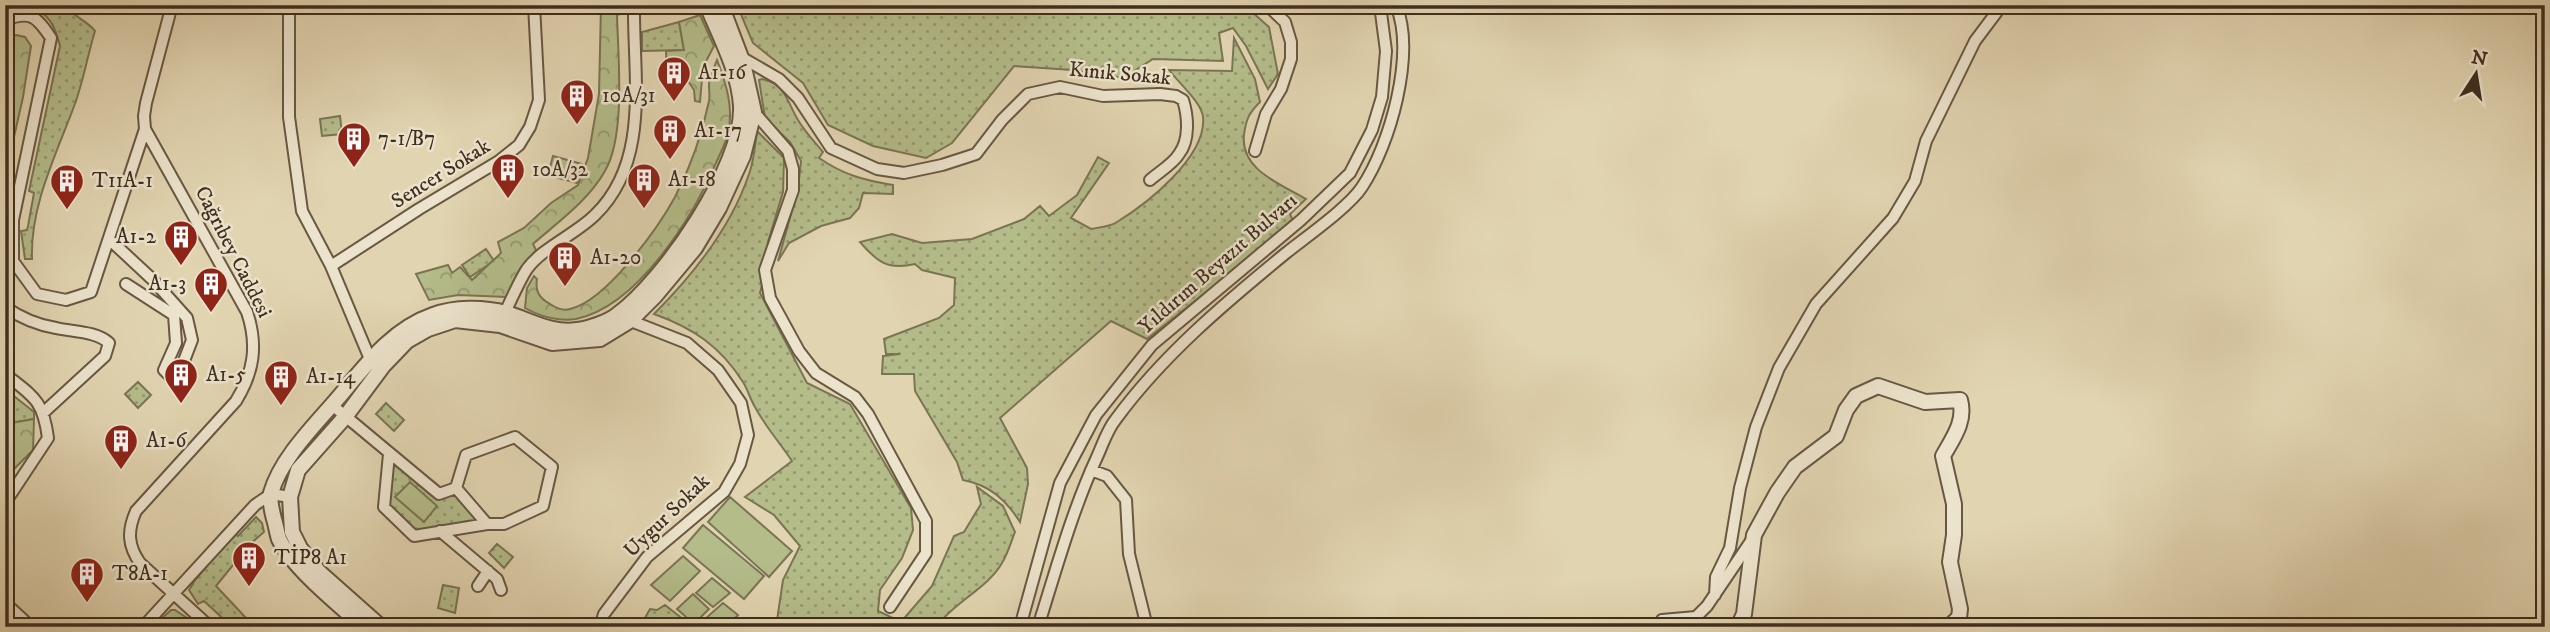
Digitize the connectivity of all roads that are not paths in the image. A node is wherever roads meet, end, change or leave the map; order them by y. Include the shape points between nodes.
1 (172, 5) edge
2 (289, 5) edge
3 (534, 5) edge
4 (634, 5) edge
5 (708, 5) edge
6 (721, 5) edge
7 (1267, 5) edge
8 (1380, 5) edge
9 (1396, 5) edge
10 (2001, 5) edge
11 (5, 20) edge
12 (730, 45) junction
13 (741, 57) junction
14 (754, 112) junction
15 (145, 129) junction
16 (1255, 150) dead end
17 (1150, 180) dead end
18 (109, 239) junction
19 (331, 266) junction
20 (127, 285) dead end
21 (5, 307) edge
22 (616, 317) junction
23 (502, 319) junction
24 (631, 320) junction
25 (376, 362) junction
26 (5, 374) edge
27 (332, 405) junction
28 (43, 413) junction
29 (345, 417) junction
30 (389, 454) junction
31 (1091, 470) junction
32 (456, 488) junction
33 (271, 494) junction
34 (290, 497) junction
35 (5, 503) edge
36 (487, 524) junction
37 (440, 531) junction
38 (1754, 535) junction
39 (488, 571) junction
40 (478, 586) dead end
41 (501, 590) dead end
42 (173, 595) junction
43 (1715, 595) junction
44 (5, 603) edge
45 (890, 607) dead end
46 (1959, 620) edge
47 (31, 627) edge
48 (143, 627) edge
49 (210, 627) edge
50 (364, 627) edge
51 (381, 627) edge
52 (600, 627) edge
53 (1020, 627) edge
54 (1038, 627) edge
55 (1147, 627) edge
56 (1660, 627) edge
57 (1738, 627) edge
58 (1945, 627) edge

1 - 15 street via 146,103
2 - 19 street via 289,117 302,211
3 - 19 street, Sencer Sokak via 539,100 519,145
4 - 23 street via 635,118 627,165 595,215 527,268
5 - 12 street
6 - 12 street
7 - 16 street via 1284,22 1291,59
8 - 53 street, Yıldırım Beyazıt Bulvarı via 1386,51 1382,97 1372,130 1350,173 1152,345 1096,415 1060,483
9 - 31 street, Yıldırım Beyazıt Bulvarı via 1402,57 1397,98 1385,144 1361,190 1156,368 1113,422
10 - 43 street via 1975,41 1948,93 1926,141 1915,181 1893,218 1816,304 1779,368 1756,427
11 - 18 street via 24,14 38,19 51,38 13,219 13,261 37,294 66,300 91,292
12 - 13 street
12 - 22 street via 741,105 738,134 729,157 684,243
13 - 14 street
13 - 17 street, Kınık Sokak via 779,79 798,98 831,148 877,169 904,173 976,154 1028,94 1060,87 1103,96 1176,96 1183,100 1188,114 1185,141 1180,154
14 - 24 street via 743,156 719,208 677,271
14 - 45 street via 788,151 793,169 793,190 765,270 769,298 816,373 855,397 868,414 926,521 926,553
15 - 18 street
15 - 42 street, Cağrıbey Caddesi via 247,312 254,340 251,370 236,401 131,521 133,553
18 - 20 street via 187,318 192,340 182,366 172,377 164,370 176,342 174,314
19 - 25 street
21 - 28 street via 21,318 102,336 109,343 105,356
22 - 23 street via 578,330
22 - 24 street, Uygur Sokak
23 - 24 street via 552,343 600,339
23 - 25 street via 457,309 431,316 409,327
24 - 52 street, Uygur Sokak via 687,343 718,370 741,403 748,435 740,464 723,492 647,557 604,614
25 - 27 street
25 - 29 street
26 - 28 street via 38,401
27 - 29 street
27 - 33 street via 291,454
28 - 35 street via 48,438
29 - 30 street
29 - 34 street via 298,470
30 - 32 street via 439,494
30 - 37 street via 384,507 415,536
31 - 54 street, Yıldırım Beyazıt Bulvarı
31 - 55 street via 1107,476 1126,500 1129,554
32 - 36 street
32 - 36 street via 466,455 515,438 552,467 543,506 504,524
33 - 34 street
33 - 42 street
33 - 50 street via 279,539 293,559
34 - 51 street via 292,531 300,548 319,572
36 - 37 street
37 - 39 street
38 - 43 street
38 - 46 street via 1795,467 1836,436 1856,396 1878,386 1925,402 1960,400 1959,427 1943,456 1954,504 1950,562
38 - 57 street via 1744,614
39 - 40 street
39 - 41 street
42 - 48 street
42 - 49 street, Cağrıbey Caddesi
43 - 56 street via 1696,617 1662,620
44 - 47 street
46 - 58 street

